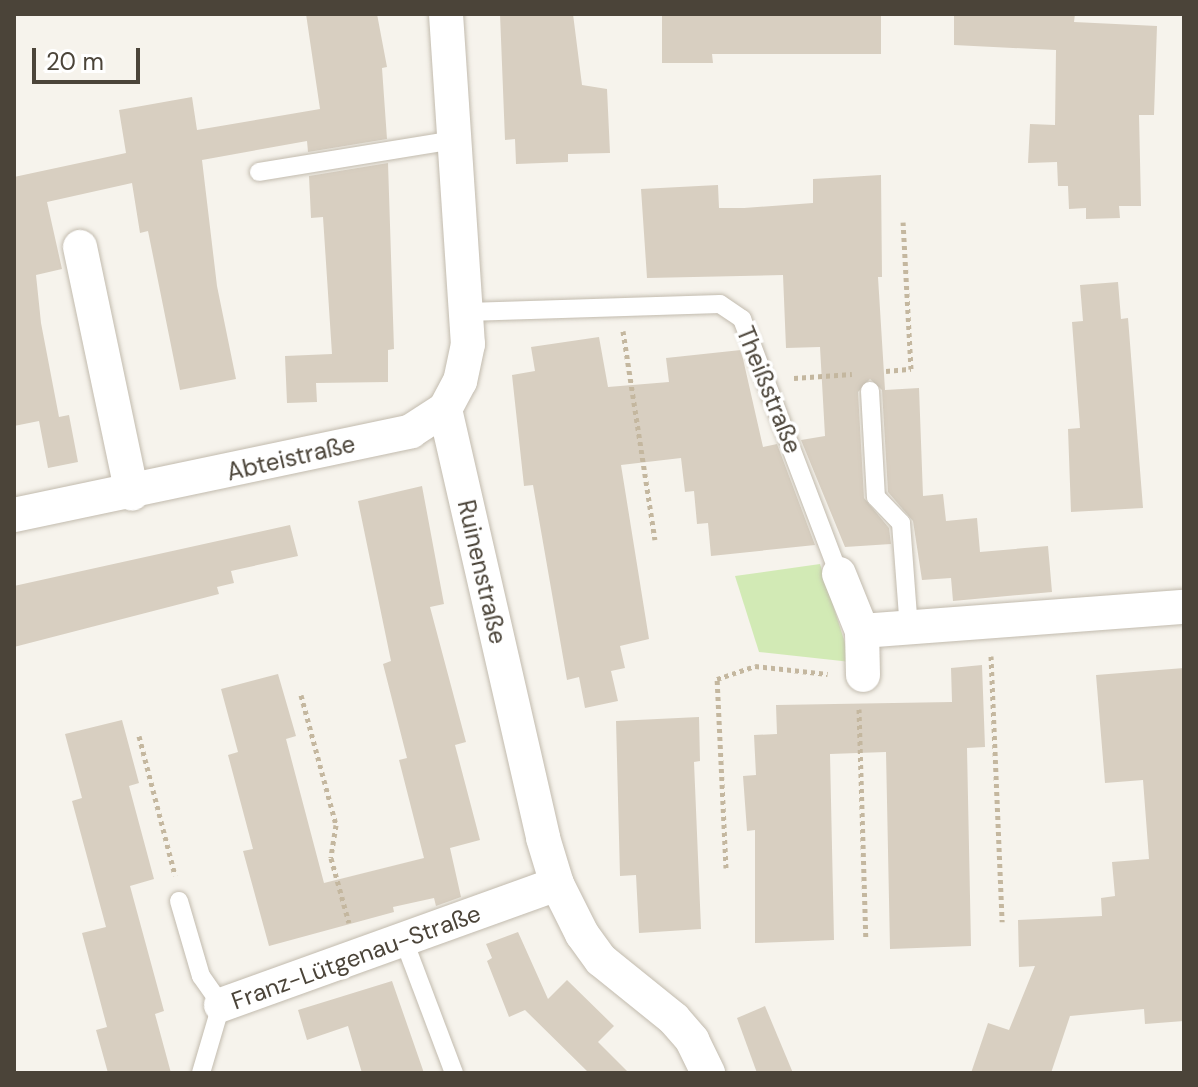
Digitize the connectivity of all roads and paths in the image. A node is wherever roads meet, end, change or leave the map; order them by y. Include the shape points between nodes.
1 (446, 14) edge
2 (455, 140) junction
3 (259, 172) dead end
4 (903, 222) dead end
5 (80, 247) dead end
6 (619, 306) junction
7 (467, 312) junction
8 (856, 374) dead end
9 (769, 379) junction
10 (870, 382) joint
11 (445, 409) junction
12 (132, 494) junction
13 (14, 515) edge
14 (655, 540) dead end
15 (839, 574) joint
16 (1184, 607) edge
17 (989, 623) junction
18 (909, 629) junction
19 (862, 631) junction
20 (849, 675) junction
21 (301, 695) dead end
22 (139, 736) dead end
23 (726, 868) dead end
24 (557, 884) junction
25 (179, 901) joint
26 (1002, 922) dead end
27 (403, 938) junction
28 (866, 939) dead end
29 (357, 955) junction
30 (221, 1005) junction
31 (201, 1073) edge
32 (454, 1073) edge
33 (708, 1073) edge

1 - 2 street
2 - 3 lane
2 - 7 street
4 - 10 path via 911,369
5 - 12 street
6 - 7 lane, Theißstraße
6 - 9 lane, Theißstraße via 720,304 742,319
6 - 14 path
7 - 11 street via 460,381
8 - 9 path
9 - 15 lane, Theißstraße
10 - 18 lane via 876,497 901,523
11 - 12 street, Abteistraße via 411,431
11 - 24 street, Ruinenstraße
12 - 13 street, Abteistraße
15 - 19 street, Theißstraße
16 - 17 street
17 - 18 street
17 - 26 path
18 - 19 street
19 - 20 street, Theißstraße
20 - 23 path via 755,666 717,679
20 - 28 path via 859,700
21 - 29 path via 336,825 331,858
22 - 25 path
24 - 27 street, Franz-Lütgenau-Straße
24 - 33 street, Ruinenstraße via 601,960 674,1019 692,1040
25 - 30 lane via 201,976
27 - 29 street, Franz-Lütgenau-Straße
27 - 32 lane
29 - 30 street, Franz-Lütgenau-Straße
30 - 31 lane, Franz-Lütgenau-Straße

